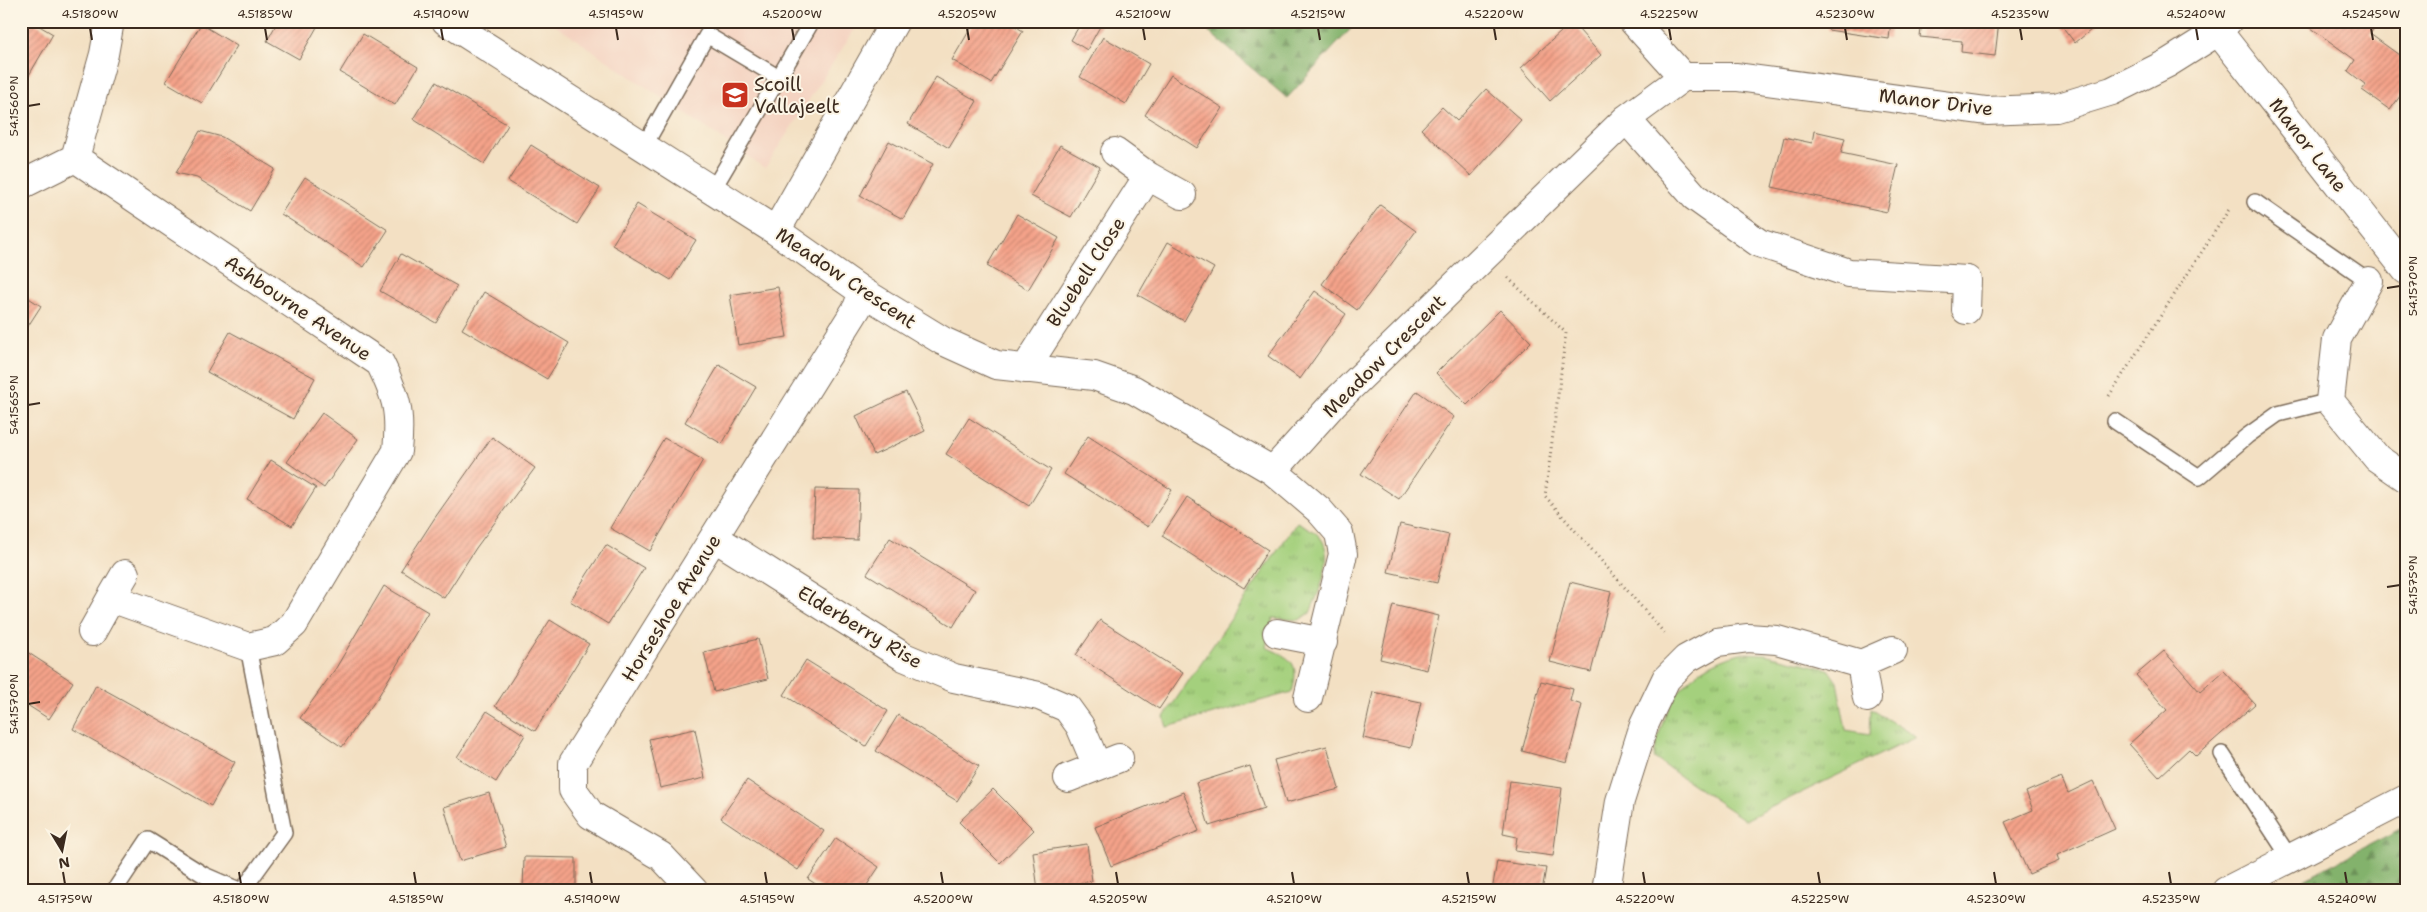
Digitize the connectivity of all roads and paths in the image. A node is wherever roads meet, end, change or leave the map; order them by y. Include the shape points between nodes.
1 (110, 21) edge
2 (446, 21) edge
3 (812, 21) edge
4 (895, 21) edge
5 (1633, 21) edge
6 (2219, 25) edge
7 (1683, 77) junction
8 (779, 78) junction
9 (1626, 119) junction
10 (643, 148) junction
11 (1115, 152) dead end
12 (75, 158) junction
13 (1148, 176) junction
14 (21, 185) edge
15 (712, 191) junction
16 (1182, 196) dead end
17 (2255, 202) joint
18 (776, 231) junction
19 (2406, 270) edge
20 (1507, 278) dead end
21 (2369, 281) joint
22 (863, 292) junction
23 (1966, 310) dead end
24 (1024, 369) junction
25 (2330, 402) junction
26 (2115, 421) joint
27 (1273, 471) junction
28 (2406, 478) edge
29 (715, 538) junction
30 (125, 574) dead end
31 (111, 598) junction
32 (92, 632) dead end
33 (1277, 633) dead end
34 (1322, 642) junction
35 (248, 647) junction
36 (1893, 650) dead end
37 (1686, 658) junction
38 (1861, 664) junction
39 (1308, 698) dead end
40 (1867, 698) dead end
41 (2222, 754) dead end
42 (1068, 778) dead end
43 (2406, 799) edge
44 (2290, 858) junction
45 (114, 891) edge
46 (242, 891) edge
47 (694, 891) edge
48 (1606, 891) edge
49 (2226, 891) edge

1 - 12 main road
2 - 10 main road, Meadow Crescent
3 - 8 lane
4 - 18 main road
5 - 7 main road
6 - 7 main road, Manor Drive via 2168,63 2112,91 2056,108 1987,111 1737,77
6 - 19 main road, Manor Lane
7 - 9 main road
8 - 10 lane via 707,35
8 - 15 lane
9 - 23 main road via 1696,197 1759,243 1849,273 1967,280
9 - 27 main road, Meadow Crescent via 1334,403
10 - 15 main road, Meadow Crescent
11 - 13 main road
12 - 14 main road
12 - 35 main road, Ashbourne Avenue via 380,363 394,391 400,420 397,451 294,624 275,641
13 - 16 main road
13 - 24 main road, Bluebell Close
15 - 18 main road, Meadow Crescent
17 - 21 lane
17 - 26 path via 2240,192 2099,410
18 - 22 main road, Meadow Crescent
20 - 37 path via 1566,333 1545,496
21 - 25 main road via 2337,339
22 - 24 main road, Meadow Crescent via 943,341 996,365
22 - 29 main road, Horseshoe Avenue
24 - 27 main road, Meadow Crescent via 1094,376 1134,390
25 - 26 lane via 2278,414 2246,436 2199,477
25 - 28 main road via 2377,458
27 - 34 main road, Meadow Crescent via 1319,510 1339,533 1344,554
29 - 42 main road, Elderberry Rise via 904,657 954,678 1039,696 1067,708 1108,762
29 - 47 main road, Horseshoe Avenue via 574,763 573,790 591,815 661,856
30 - 31 main road
31 - 32 main road
31 - 35 main road
33 - 34 main road
34 - 39 main road, Meadow Crescent
35 - 46 lane via 284,833
36 - 38 main road
37 - 38 main road via 1717,642 1748,638 1777,640
37 - 48 main road via 1666,679 1644,725 1620,801
38 - 40 main road
41 - 44 lane
43 - 44 main road
44 - 49 main road
45 - 46 lane via 148,840 204,875

